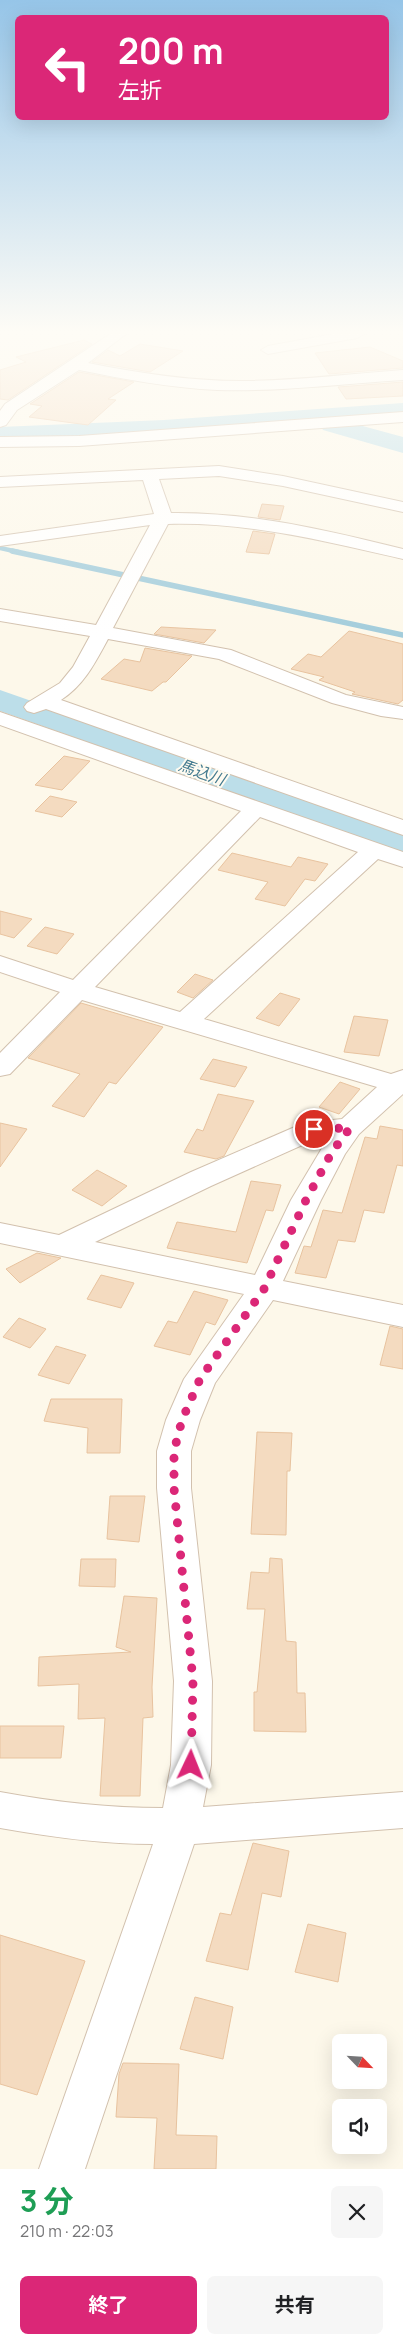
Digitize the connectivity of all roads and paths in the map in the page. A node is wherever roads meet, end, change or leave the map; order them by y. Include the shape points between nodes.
1 (159, 435) edge
2 (0, 442) edge
3 (149, 473) junction
4 (0, 482) edge
5 (403, 507) edge
6 (162, 518) junction
7 (0, 541) edge
8 (403, 554) edge
9 (0, 615) edge
10 (102, 632) junction
11 (44, 701) junction
12 (403, 713) edge
13 (3, 723) edge
14 (257, 808) junction
15 (403, 828) edge
16 (374, 850) junction
17 (403, 860) edge
18 (0, 964) edge
19 (78, 990) junction
20 (187, 1020) junction
21 (0, 1068) edge
22 (401, 1083) edge
23 (350, 1128) junction
24 (0, 1233) edge
25 (64, 1245) junction
26 (264, 1289) junction
27 (403, 1316) edge
28 (0, 1810) edge
29 (403, 1810) edge
30 (179, 1828) junction
31 (62, 2169) edge

1 - 2 street
3 - 4 street
3 - 5 street via 220,470
3 - 6 street
6 - 7 street
6 - 8 street via 260,523
6 - 10 street
9 - 10 street
10 - 11 street via 68,687
10 - 12 street via 224,654 339,699
11 - 13 street
11 - 15 street
13 - 14 street
14 - 16 street
14 - 19 street
16 - 17 street
16 - 20 street
18 - 19 street
19 - 20 street
19 - 21 street
20 - 22 street
22 - 23 street
23 - 25 street via 314,1129
23 - 26 street via 332,1152 306,1200
24 - 25 street
25 - 26 street
26 - 27 street
26 - 30 street via 200,1379 182,1420 174,1451 174,1488 193,1681 191,1765
28 - 30 street via 38,1819
29 - 30 street
30 - 31 street

